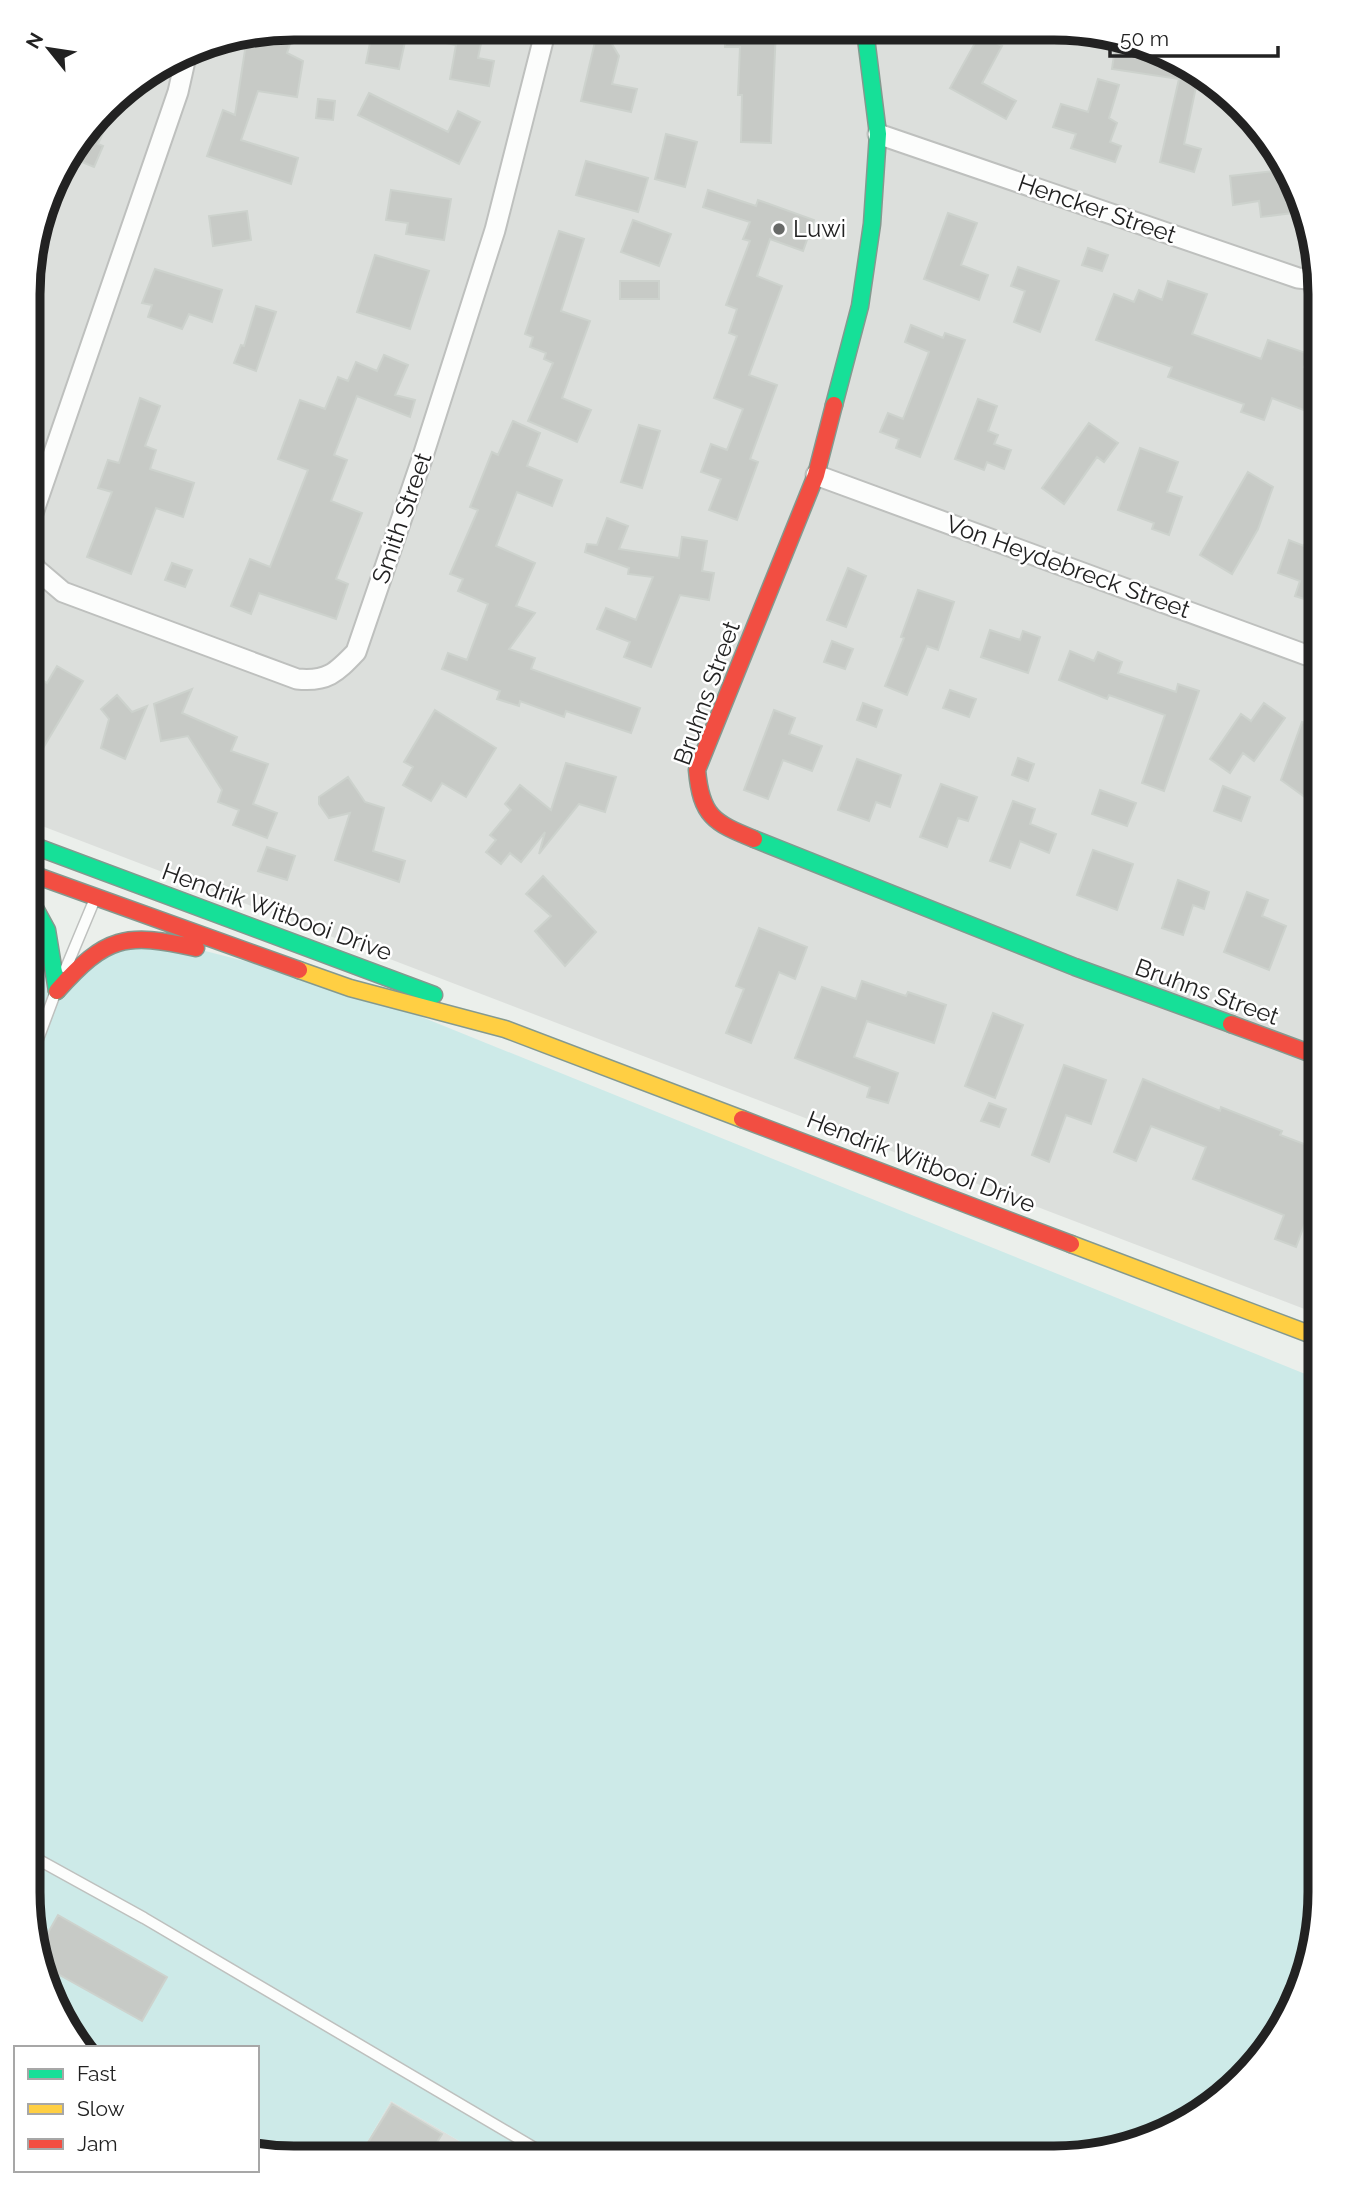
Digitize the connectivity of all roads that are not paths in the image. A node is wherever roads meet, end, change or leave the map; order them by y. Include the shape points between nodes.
1 (543, 40) edge
2 (865, 40) edge
3 (184, 65) edge
4 (878, 134) junction
5 (1307, 279) edge
6 (816, 475) junction
7 (40, 493) edge
8 (40, 572) edge
9 (1308, 656) edge
10 (40, 848) edge
11 (103, 872) junction
12 (40, 877) edge
13 (95, 898) junction
14 (40, 912) edge
15 (350, 988) junction
16 (57, 991) junction
17 (505, 1029) junction
18 (40, 1035) edge
19 (1308, 1054) edge
20 (1308, 1333) edge
21 (40, 1861) edge
22 (531, 2146) edge

1 - 8 street, Smith Street via 495,230 422,460 356,652 341,668 325,679 297,679 63,592
2 - 4 main road, Bruhns Street
3 - 7 street
4 - 5 street, Hencker Street
4 - 6 main road, Bruhns Street via 873,224 860,306
6 - 9 street, Von Heydebreck Street
6 - 19 main road, Bruhns Street via 697,770 698,787 709,814 723,827
10 - 11 main road, Hendrik Witbooi Drive
11 - 13 lane
11 - 17 main road, Hendrik Witbooi Drive via 372,970 451,1001
12 - 13 main road, Hendrik Witbooi Drive
13 - 15 main road, Hendrik Witbooi Drive
13 - 16 lane
14 - 16 main road via 50,933
15 - 16 main road via 174,943 124,940 75,970
15 - 17 main road, Hendrik Witbooi Drive
16 - 18 lane
17 - 20 main road, Hendrik Witbooi Drive
21 - 22 lane

